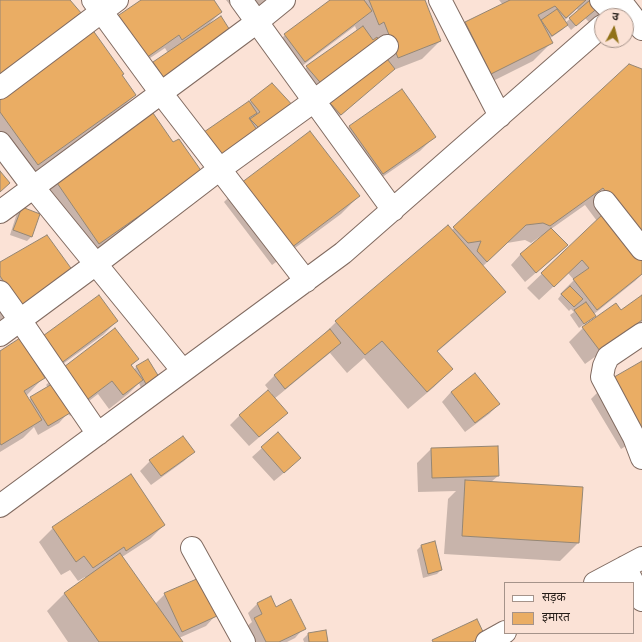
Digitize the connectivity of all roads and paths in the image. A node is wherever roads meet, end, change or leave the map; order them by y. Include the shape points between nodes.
1 (241, 0) edge
2 (284, 0) edge
3 (440, 0) edge
4 (104, 4) edge
5 (257, 22) junction
6 (594, 30) edge
7 (387, 46) dead end
8 (0, 88) edge
9 (161, 93) junction
10 (314, 101) junction
11 (500, 116) junction
12 (0, 143) edge
13 (220, 169) junction
14 (33, 187) junction
15 (605, 202) dead end
16 (393, 210) junction
17 (0, 212) edge
18 (642, 250) edge
19 (96, 264) junction
20 (306, 281) junction
21 (0, 292) edge
22 (20, 320) junction
23 (642, 334) edge
24 (0, 335) edge
25 (183, 371) junction
26 (98, 434) junction
27 (642, 458) edge
28 (0, 506) edge
29 (192, 548) dead end
30 (634, 562) edge
31 (597, 582) edge
32 (642, 600) edge
33 (504, 633) edge
34 (244, 642) edge
35 (488, 642) edge

1 - 5 street
2 - 5 street
3 - 11 street
4 - 8 street
4 - 9 street
5 - 9 street
5 - 10 street
6 - 11 street
7 - 10 street
9 - 13 street
9 - 14 street
10 - 13 street
10 - 16 street
11 - 16 street
12 - 14 street
13 - 19 street
13 - 20 street
14 - 17 street
14 - 19 street
15 - 18 street
16 - 20 street
19 - 22 street
19 - 25 street
20 - 25 street
21 - 22 street
22 - 24 street
22 - 26 street
23 - 27 street via 608,357 602,377 634,437
25 - 26 street
26 - 28 street
29 - 34 street
30 - 31 street
30 - 32 street
33 - 35 street

